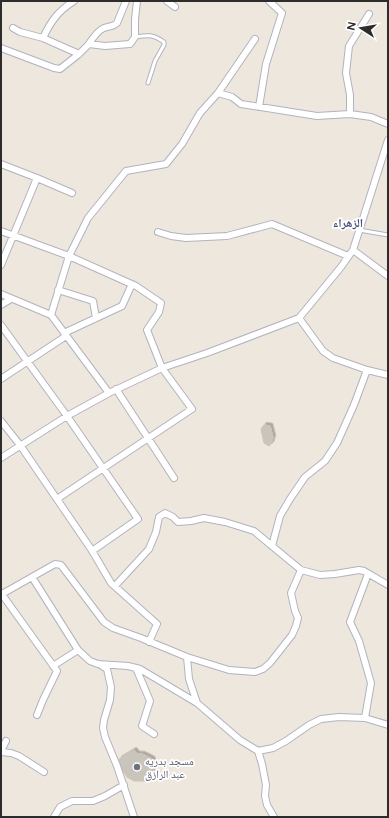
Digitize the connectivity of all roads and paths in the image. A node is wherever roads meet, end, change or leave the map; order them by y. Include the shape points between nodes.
1 (74, 1) edge
2 (126, 1) edge
3 (137, 1) edge
4 (167, 1) edge
5 (269, 1) edge
6 (175, 7) dead end
7 (370, 14) dead end
8 (13, 28) dead end
9 (135, 37) junction
10 (43, 38) junction
11 (255, 39) dead end
12 (88, 45) junction
13 (1, 48) edge
14 (78, 54) junction
15 (148, 83) dead end
16 (218, 93) junction
17 (259, 107) junction
18 (350, 114) junction
19 (388, 124) edge
20 (388, 140) edge
21 (1, 164) edge
22 (37, 178) junction
23 (72, 193) dead end
24 (359, 230) junction
25 (1, 231) edge
26 (158, 232) dead end
27 (388, 235) edge
28 (13, 236) junction
29 (353, 250) junction
30 (69, 256) junction
31 (348, 256) junction
32 (1, 265) edge
33 (388, 276) edge
34 (132, 284) junction
35 (58, 290) junction
36 (1, 294) edge
37 (11, 298) junction
38 (1, 305) edge
39 (51, 315) junction
40 (96, 318) junction
41 (299, 318) junction
42 (1, 325) edge
43 (65, 334) junction
44 (27, 362) junction
45 (162, 368) junction
46 (367, 370) junction
47 (388, 375) edge
48 (1, 379) edge
49 (116, 389) junction
50 (109, 393) junction
51 (67, 416) junction
52 (1, 420) edge
53 (148, 438) junction
54 (20, 445) junction
55 (1, 458) edge
56 (103, 468) junction
57 (174, 478) dead end
58 (57, 499) junction
59 (272, 546) junction
60 (92, 550) junction
61 (302, 570) junction
62 (368, 574) junction
63 (32, 577) junction
64 (388, 585) edge
65 (115, 586) junction
66 (1, 594) edge
67 (150, 642) junction
68 (78, 650) junction
69 (187, 657) junction
70 (98, 664) junction
71 (53, 666) junction
72 (136, 668) junction
73 (197, 703) junction
74 (37, 715) dead end
75 (365, 718) junction
76 (388, 725) edge
77 (154, 734) dead end
78 (6, 741) dead end
79 (258, 751) junction
80 (1, 752) edge
81 (44, 772) dead end
82 (124, 785) junction
83 (54, 817) edge
84 (134, 817) edge
85 (274, 817) edge

1 - 10 street via 54,18
2 - 12 street via 115,26 99,31
3 - 9 street
4 - 6 street
5 - 17 street via 282,13 266,64
7 - 18 street via 349,46 346,73
8 - 10 street
9 - 12 street via 130,44
9 - 15 lane via 148,35 164,42
10 - 14 street
11 - 16 street
12 - 14 street
13 - 14 street via 60,69
16 - 17 street via 232,97 241,104
16 - 30 street via 200,113 182,144 166,164 126,171 88,218
17 - 18 street via 317,116
18 - 19 street via 371,117
20 - 24 street
21 - 22 street
22 - 23 street
22 - 28 street
24 - 27 lane
24 - 29 street
25 - 28 street
26 - 31 street via 186,238 227,236 272,224
28 - 30 street
28 - 32 street
29 - 31 street
29 - 33 street
30 - 34 street
30 - 35 street
31 - 41 street
34 - 40 street via 122,306
34 - 45 street via 161,303 159,312 147,330
35 - 39 street
35 - 40 street via 93,301
36 - 37 street
37 - 38 street
37 - 39 street
39 - 43 street
40 - 43 street
41 - 45 street
41 - 46 street via 323,351 333,358
42 - 44 street
43 - 44 street
43 - 50 street
44 - 48 street
44 - 51 street
45 - 49 street
45 - 53 street via 192,409
46 - 47 street
46 - 59 street via 337,443 325,461 306,477 290,499 280,516
49 - 50 street
49 - 53 street
50 - 51 street
51 - 54 street
51 - 56 street
52 - 54 street
53 - 56 street
53 - 57 street
54 - 55 street
54 - 58 street
56 - 58 street
56 - 60 street via 138,519
58 - 60 street
59 - 61 street
59 - 65 street via 254,531 204,518 178,522 165,513 159,517 149,549
60 - 65 street
61 - 62 street via 320,575 359,570
61 - 69 street via 291,593 298,618 296,626 292,635 263,669 255,672 229,670
62 - 64 street
62 - 75 street via 350,622 371,683
63 - 66 street
63 - 67 street via 55,564 61,565 104,622
63 - 68 street
65 - 67 street via 157,624
66 - 71 street
67 - 69 street
68 - 70 street via 90,661
68 - 71 street
69 - 73 street via 189,679
70 - 72 street
70 - 82 street via 106,669 110,687 110,700 103,728
71 - 74 street via 56,671
72 - 73 street
72 - 77 street via 150,702 142,726
73 - 79 street via 240,740
75 - 76 street
75 - 79 street via 321,719 286,742
78 - 80 street
79 - 85 street via 266,785 267,805
80 - 81 street via 19,756
82 - 83 street via 93,801 72,801 60,807
82 - 84 street

